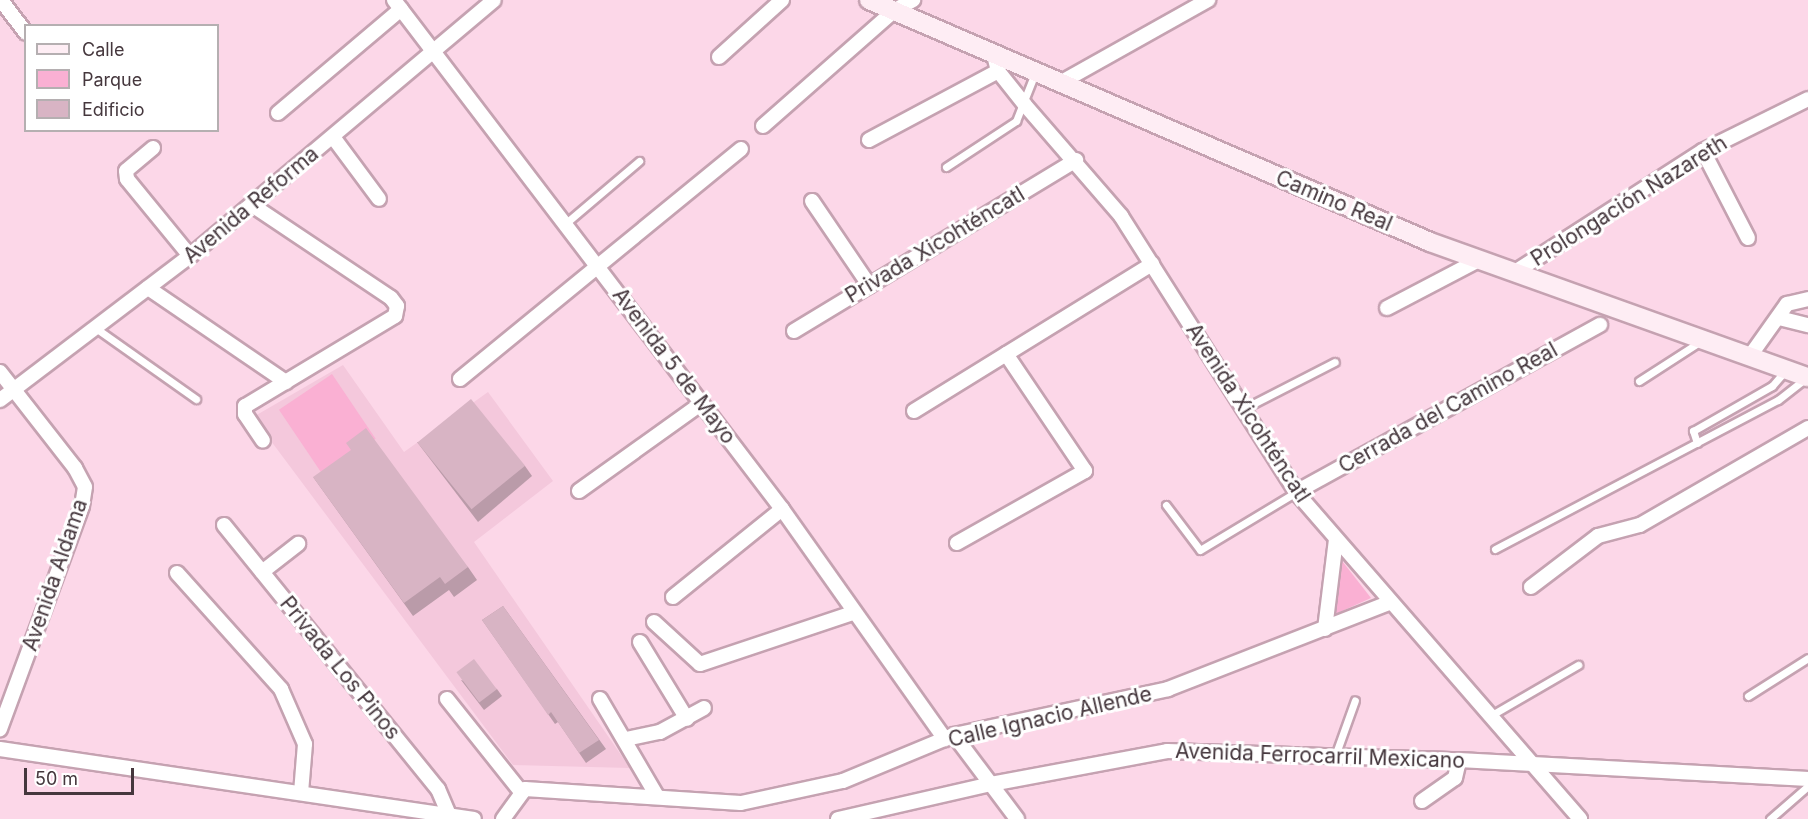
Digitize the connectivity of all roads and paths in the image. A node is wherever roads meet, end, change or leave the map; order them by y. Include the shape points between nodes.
1 (1, 0) edge
2 (494, 0) edge
3 (782, 0) edge
4 (869, 0) edge
5 (914, 0) edge
6 (1208, 0) edge
7 (397, 4) edge
8 (895, 10) junction
9 (24, 30) edge
10 (435, 52) junction
11 (719, 57) dead end
12 (996, 63) junction
13 (1035, 73) junction
14 (1060, 83) junction
15 (1808, 99) edge
16 (1025, 105) junction
17 (278, 114) dead end
18 (763, 126) dead end
19 (333, 137) junction
20 (869, 140) dead end
21 (153, 148) dead end
22 (741, 149) dead end
23 (1702, 151) junction
24 (1076, 160) junction
25 (639, 161) dead end
26 (946, 167) dead end
27 (379, 199) dead end
28 (812, 201) dead end
29 (252, 205) junction
30 (566, 223) junction
31 (1748, 238) dead end
32 (189, 256) junction
33 (1479, 260) junction
34 (598, 264) junction
35 (1152, 264) junction
36 (1515, 272) junction
37 (868, 285) junction
38 (148, 288) junction
39 (1808, 299) edge
40 (1387, 308) dead end
41 (1779, 318) junction
42 (1600, 325) dead end
43 (1808, 325) edge
44 (94, 327) junction
45 (794, 330) dead end
46 (1702, 340) junction
47 (1006, 354) junction
48 (1750, 356) junction
49 (1335, 362) dead end
50 (1786, 369) junction
51 (0, 372) edge
52 (1808, 377) edge
53 (460, 378) dead end
54 (1639, 381) dead end
55 (286, 382) junction
56 (15, 389) junction
57 (196, 399) dead end
58 (0, 400) edge
59 (702, 403) junction
60 (1243, 409) junction
61 (914, 411) dead end
62 (1808, 428) edge
63 (263, 441) dead end
64 (1697, 443) junction
65 (579, 491) dead end
66 (1296, 492) junction
67 (1166, 505) dead end
68 (782, 509) junction
69 (224, 525) dead end
70 (1336, 540) junction
71 (957, 543) dead end
72 (298, 544) dead end
73 (1496, 549) dead end
74 (262, 572) junction
75 (177, 573) dead end
76 (1531, 587) dead end
77 (674, 597) dead end
78 (1389, 603) junction
79 (855, 612) junction
80 (654, 622) dead end
81 (1325, 629) junction
82 (640, 642) dead end
83 (1808, 658) edge
84 (1578, 665) dead end
85 (1748, 696) dead end
86 (447, 699) dead end
87 (600, 699) dead end
88 (1355, 700) dead end
89 (704, 708) dead end
90 (1490, 716) junction
91 (687, 719) junction
92 (0, 729) edge
93 (950, 737) junction
94 (626, 739) junction
95 (0, 749) edge
96 (1335, 756) junction
97 (1459, 760) junction
98 (1533, 764) junction
99 (1808, 779) edge
100 (991, 784) junction
101 (1808, 786) edge
102 (301, 793) junction
103 (522, 793) junction
104 (657, 796) junction
105 (1422, 801) dead end
106 (449, 815) junction
107 (474, 819) edge
108 (503, 819) edge
109 (838, 819) edge
110 (1017, 819) edge
111 (1580, 819) edge
112 (1770, 819) edge

1 - 9 street
2 - 10 street, Avenida Reforma
3 - 11 street
4 - 8 main road, Camino Real
5 - 8 street
6 - 14 street
7 - 10 street, Avenida 5 de Mayo
7 - 17 street
8 - 12 main road, Camino Real
8 - 18 street
10 - 19 street, Avenida Reforma
10 - 30 street, Avenida 5 de Mayo
12 - 13 main road, Camino Real
12 - 16 street, Avenida Xicohténcatl
12 - 20 street
13 - 14 main road, Camino Real
13 - 16 lane
14 - 33 main road, Camino Real
15 - 23 street, Prolongación Nazareth
16 - 24 street, Avenida Xicohténcatl
16 - 26 lane via 1016,121
19 - 27 street
19 - 29 street, Avenida Reforma
21 - 32 street via 126,171 127,179
22 - 34 street
23 - 31 street
23 - 36 street, Prolongación Nazareth
24 - 35 street, Avenida Xicohténcatl via 1121,216
24 - 37 street, Privada Xicohténcatl
25 - 30 lane
28 - 37 street
29 - 32 street, Avenida Reforma
29 - 55 street via 391,298 397,306 395,316
30 - 34 street, Avenida 5 de Mayo
32 - 38 street, Avenida Reforma
33 - 36 main road, Camino Real
33 - 40 street
34 - 53 street
34 - 59 street, Avenida 5 de Mayo
35 - 47 street
35 - 60 street, Avenida Xicohténcatl
36 - 46 main road, Camino Real
37 - 45 street, Privada Xicohténcatl
38 - 44 street, Avenida Reforma
38 - 55 street
39 - 41 street via 1786,304
41 - 43 street
41 - 48 street
42 - 66 street, Cerrada del Camino Real
44 - 56 street, Avenida Reforma
44 - 57 lane
46 - 48 main road, Camino Real
46 - 54 lane via 1693,350
47 - 61 street
47 - 71 street via 1085,471
48 - 50 main road, Camino Real
49 - 60 lane
50 - 52 main road, Camino Real
50 - 64 lane via 1772,386 1693,431
51 - 56 street, Avenida Aldama
52 - 64 lane via 1778,400
55 - 63 street via 245,406 245,414
56 - 58 street, Avenida Reforma
56 - 92 street, Avenida Aldama via 75,468 85,488 82,507
59 - 65 street
59 - 68 street, Avenida 5 de Mayo
60 - 66 street, Avenida Xicohténcatl
62 - 76 street via 1640,525 1598,536
64 - 73 lane
66 - 67 lane via 1200,550
66 - 70 street, Avenida Xicohténcatl
68 - 77 street
68 - 79 street, Avenida 5 de Mayo
69 - 74 street, Privada Los Pinos
70 - 78 street, Avenida Xicohténcatl
70 - 81 street
72 - 74 street
74 - 106 street, Privada Los Pinos via 438,789
75 - 102 street via 281,689 305,744
78 - 81 street, Calle Ignacio Allende
78 - 90 street, Avenida Xicohténcatl
79 - 80 street via 710,663 691,659
79 - 93 street, Avenida 5 de Mayo
81 - 93 street, Calle Ignacio Allende via 1168,690
82 - 91 street
83 - 85 lane
84 - 90 lane
86 - 103 street
87 - 94 street
88 - 96 lane
89 - 91 street
90 - 98 street, Avenida Xicohténcatl
91 - 94 street via 660,732
93 - 100 street, Avenida 5 de Mayo
93 - 104 street, Calle Ignacio Allende via 843,781 741,803
94 - 104 street
95 - 102 street
96 - 97 street, Avenida Ferrocarril Mexicano
96 - 100 street, Avenida Ferrocarril Mexicano via 1167,751
97 - 98 street, Avenida Ferrocarril Mexicano
97 - 105 street via 1455,778
98 - 99 street, Avenida Ferrocarril Mexicano
98 - 111 street, Avenida Xicohténcatl
100 - 109 street, Avenida Ferrocarril Mexicano
100 - 110 street, Avenida 5 de Mayo
101 - 112 lane
102 - 106 street
103 - 104 street, Calle Ignacio Allende via 525,789
103 - 108 street
106 - 107 street

